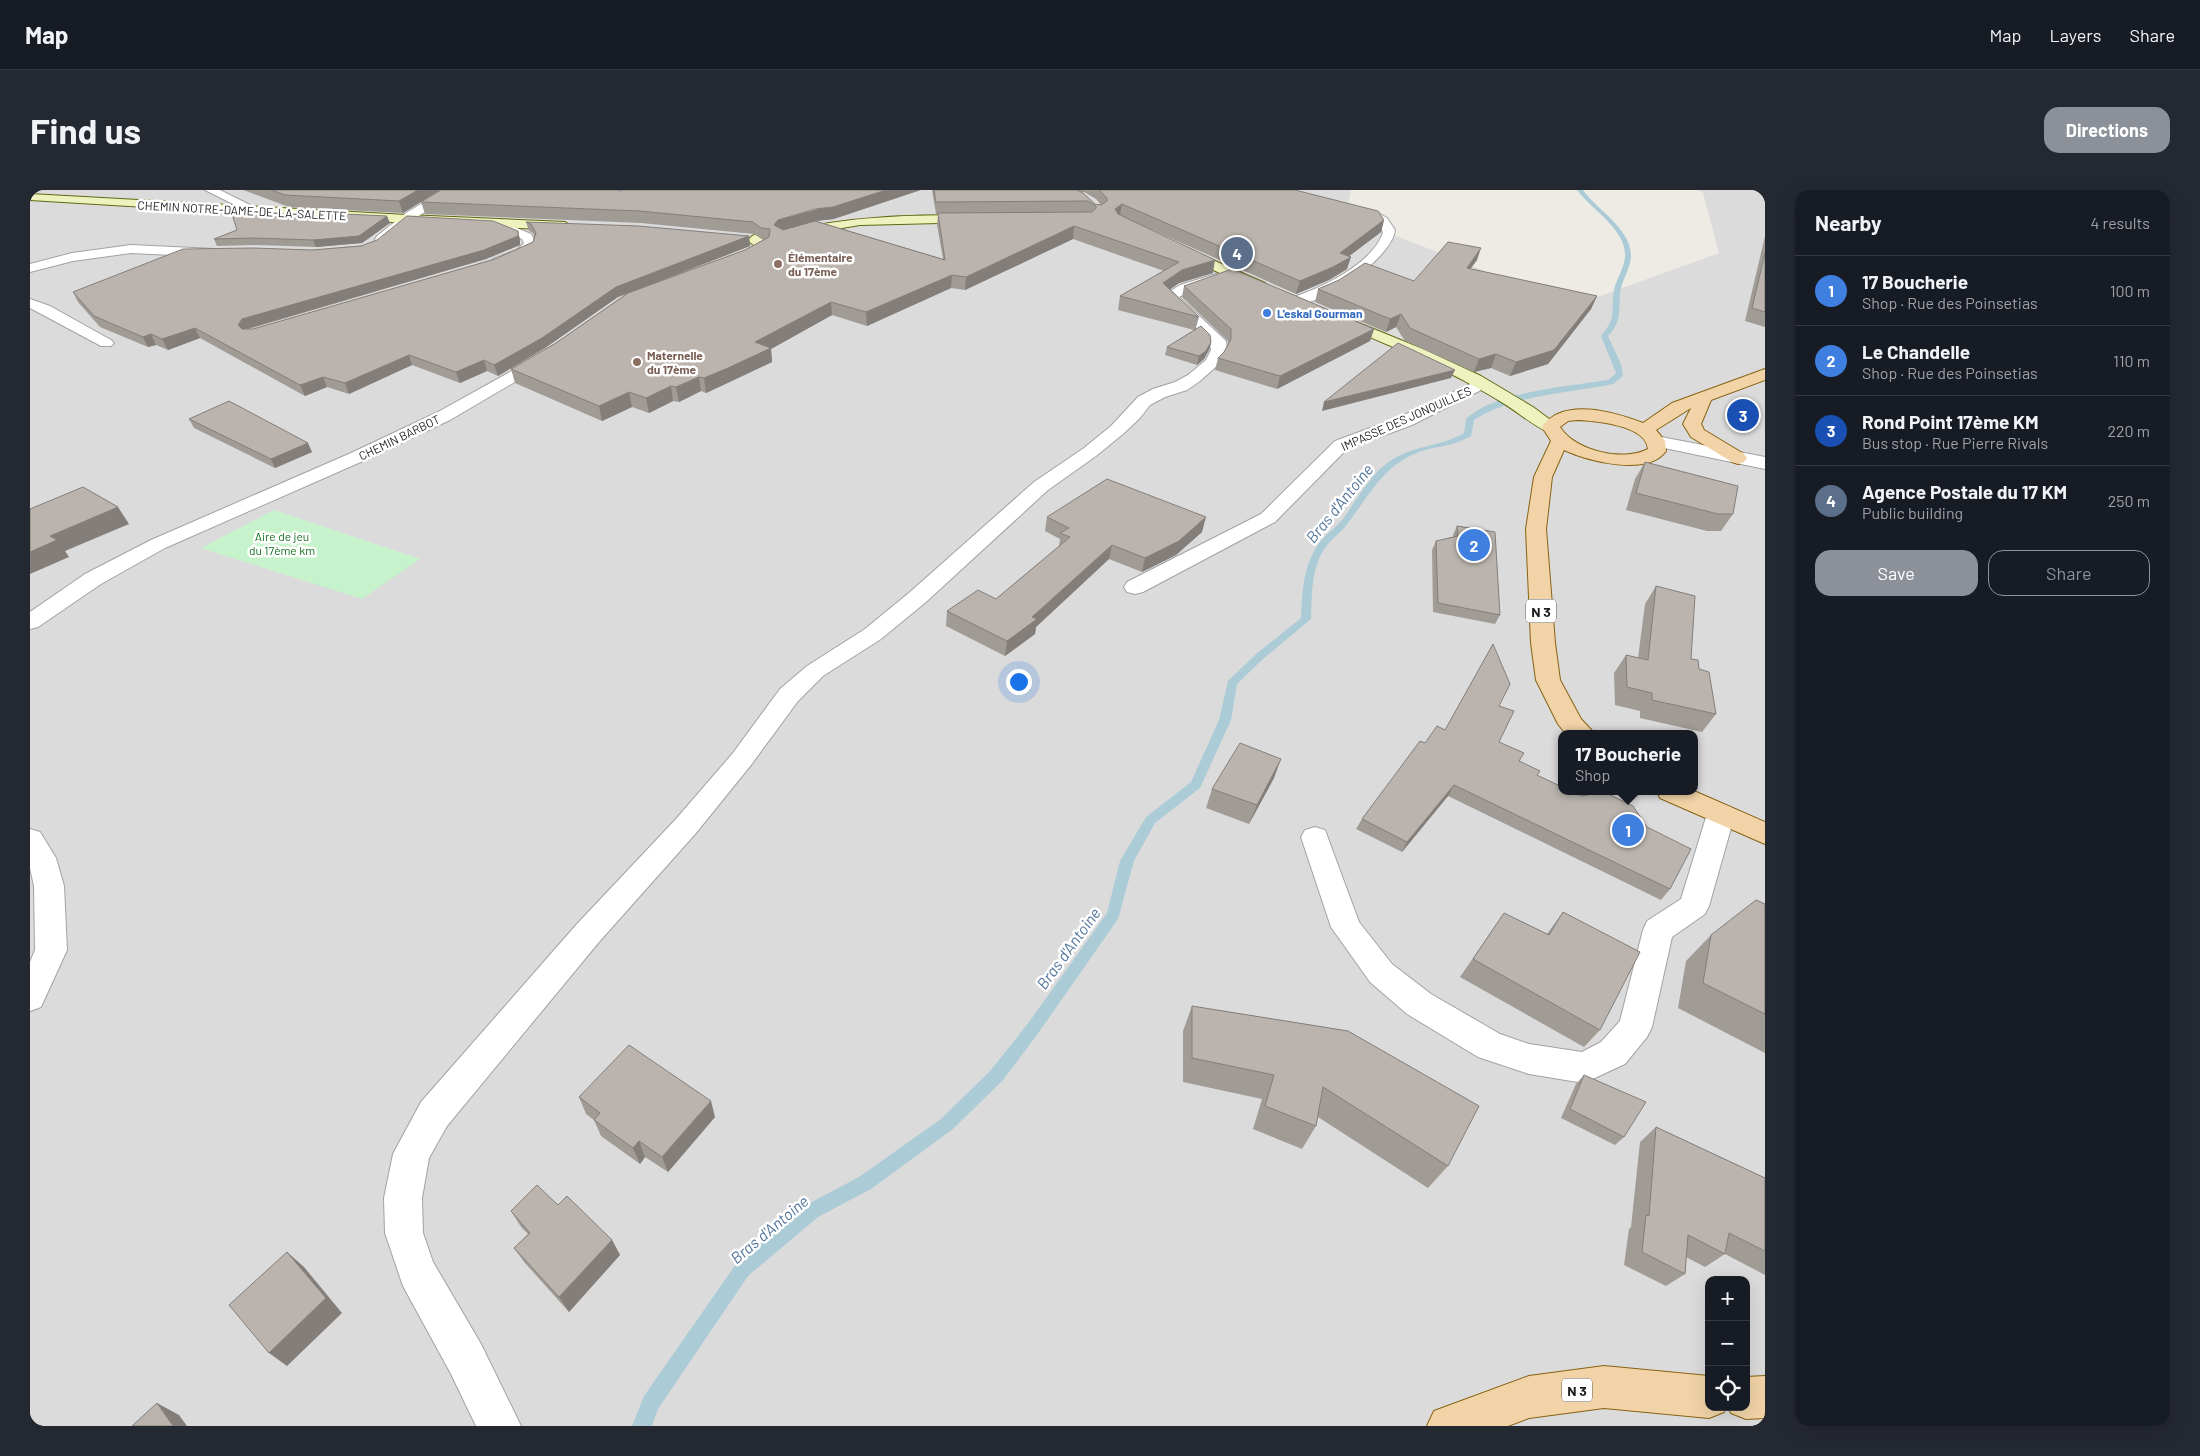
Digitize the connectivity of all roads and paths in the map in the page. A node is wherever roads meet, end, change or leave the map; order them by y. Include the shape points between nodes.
1 (211, 190) edge
2 (452, 190) edge
3 (30, 197) edge
4 (237, 209) junction
5 (1375, 215) edge
6 (407, 219) junction
7 (986, 219) edge
8 (498, 224) junction
9 (574, 226) edge
10 (1167, 243) edge
11 (752, 245) edge
12 (368, 247) edge
13 (227, 252) edge
14 (483, 266) edge
15 (30, 268) edge
16 (1230, 273) junction
17 (1296, 301) junction
18 (30, 303) edge
19 (106, 343) dead end
20 (560, 348) edge
21 (1765, 374) edge
22 (1489, 388) junction
23 (1704, 397) junction
24 (1678, 407) junction
25 (1611, 418) junction
26 (1558, 428) junction
27 (1651, 442) junction
28 (1603, 457) junction
29 (1738, 458) junction
30 (1765, 463) edge
31 (1543, 477) junction
32 (1135, 587) dead end
33 (30, 622) edge
34 (1578, 730) edge
35 (1679, 795) edge
36 (1720, 814) junction
37 (1765, 834) edge
38 (1315, 837) dead end
39 (34, 853) edge
40 (30, 997) edge
41 (1705, 1397) edge
42 (1765, 1397) edge
43 (1750, 1398) edge
44 (499, 1426) edge
45 (1450, 1426) edge

1 - 4 street via 244,205
2 - 6 street
3 - 4 street, CHEMIN NOTRE-DAME-DE-LA-SALETTE
4 - 6 street, CHEMIN NOTRE-DAME-DE-LA-SALETTE
5 - 17 street via 1388,228 1389,234 1371,258 1357,272
6 - 8 street, CHEMIN NOTRE-DAME-DE-LA-SALETTE
6 - 12 street
7 - 11 street via 842,222 782,237 757,237
8 - 9 street, CHEMIN NOTRE-DAME-DE-LA-SALETTE
8 - 14 street via 527,237 530,243 528,248 509,258
10 - 16 street
13 - 15 street via 131,249 72,257
16 - 17 street
16 - 44 street via 1170,296 1218,341 1219,350 1212,363 1181,386 1144,401 1117,430 1041,486 918,597 873,634 815,671 789,695 742,759 686,826 588,933 434,1114 411,1154 402,1198 404,1233 417,1272
17 - 22 street
18 - 19 street
20 - 33 street, CHEMIN BARBOT via 436,420 358,458 150,549 93,579
21 - 23 main road
22 - 26 street
22 - 32 street, IMPASSE DES JONQUILLES via 1341,445 1268,518
23 - 24 main road
23 - 29 main road via 1692,424 1697,433
24 - 25 main road
24 - 27 main road
25 - 26 main road via 1593,415
25 - 27 main road
26 - 28 main road via 1571,447
26 - 31 main road, N 3
27 - 28 main road via 1632,459
27 - 29 street
28 - 31 main road via 1572,463
29 - 30 street
31 - 34 main road, N 3 via 1536,529 1548,680 1571,724
35 - 36 main road
36 - 37 main road
36 - 38 street via 1694,906 1658,930 1635,1028 1612,1053 1584,1068 1529,1059 1490,1046 1419,1004 1381,973 1346,927
39 - 40 street via 49,886 52,950
41 - 45 main road, N 3 via 1604,1387 1529,1397
42 - 43 main road

